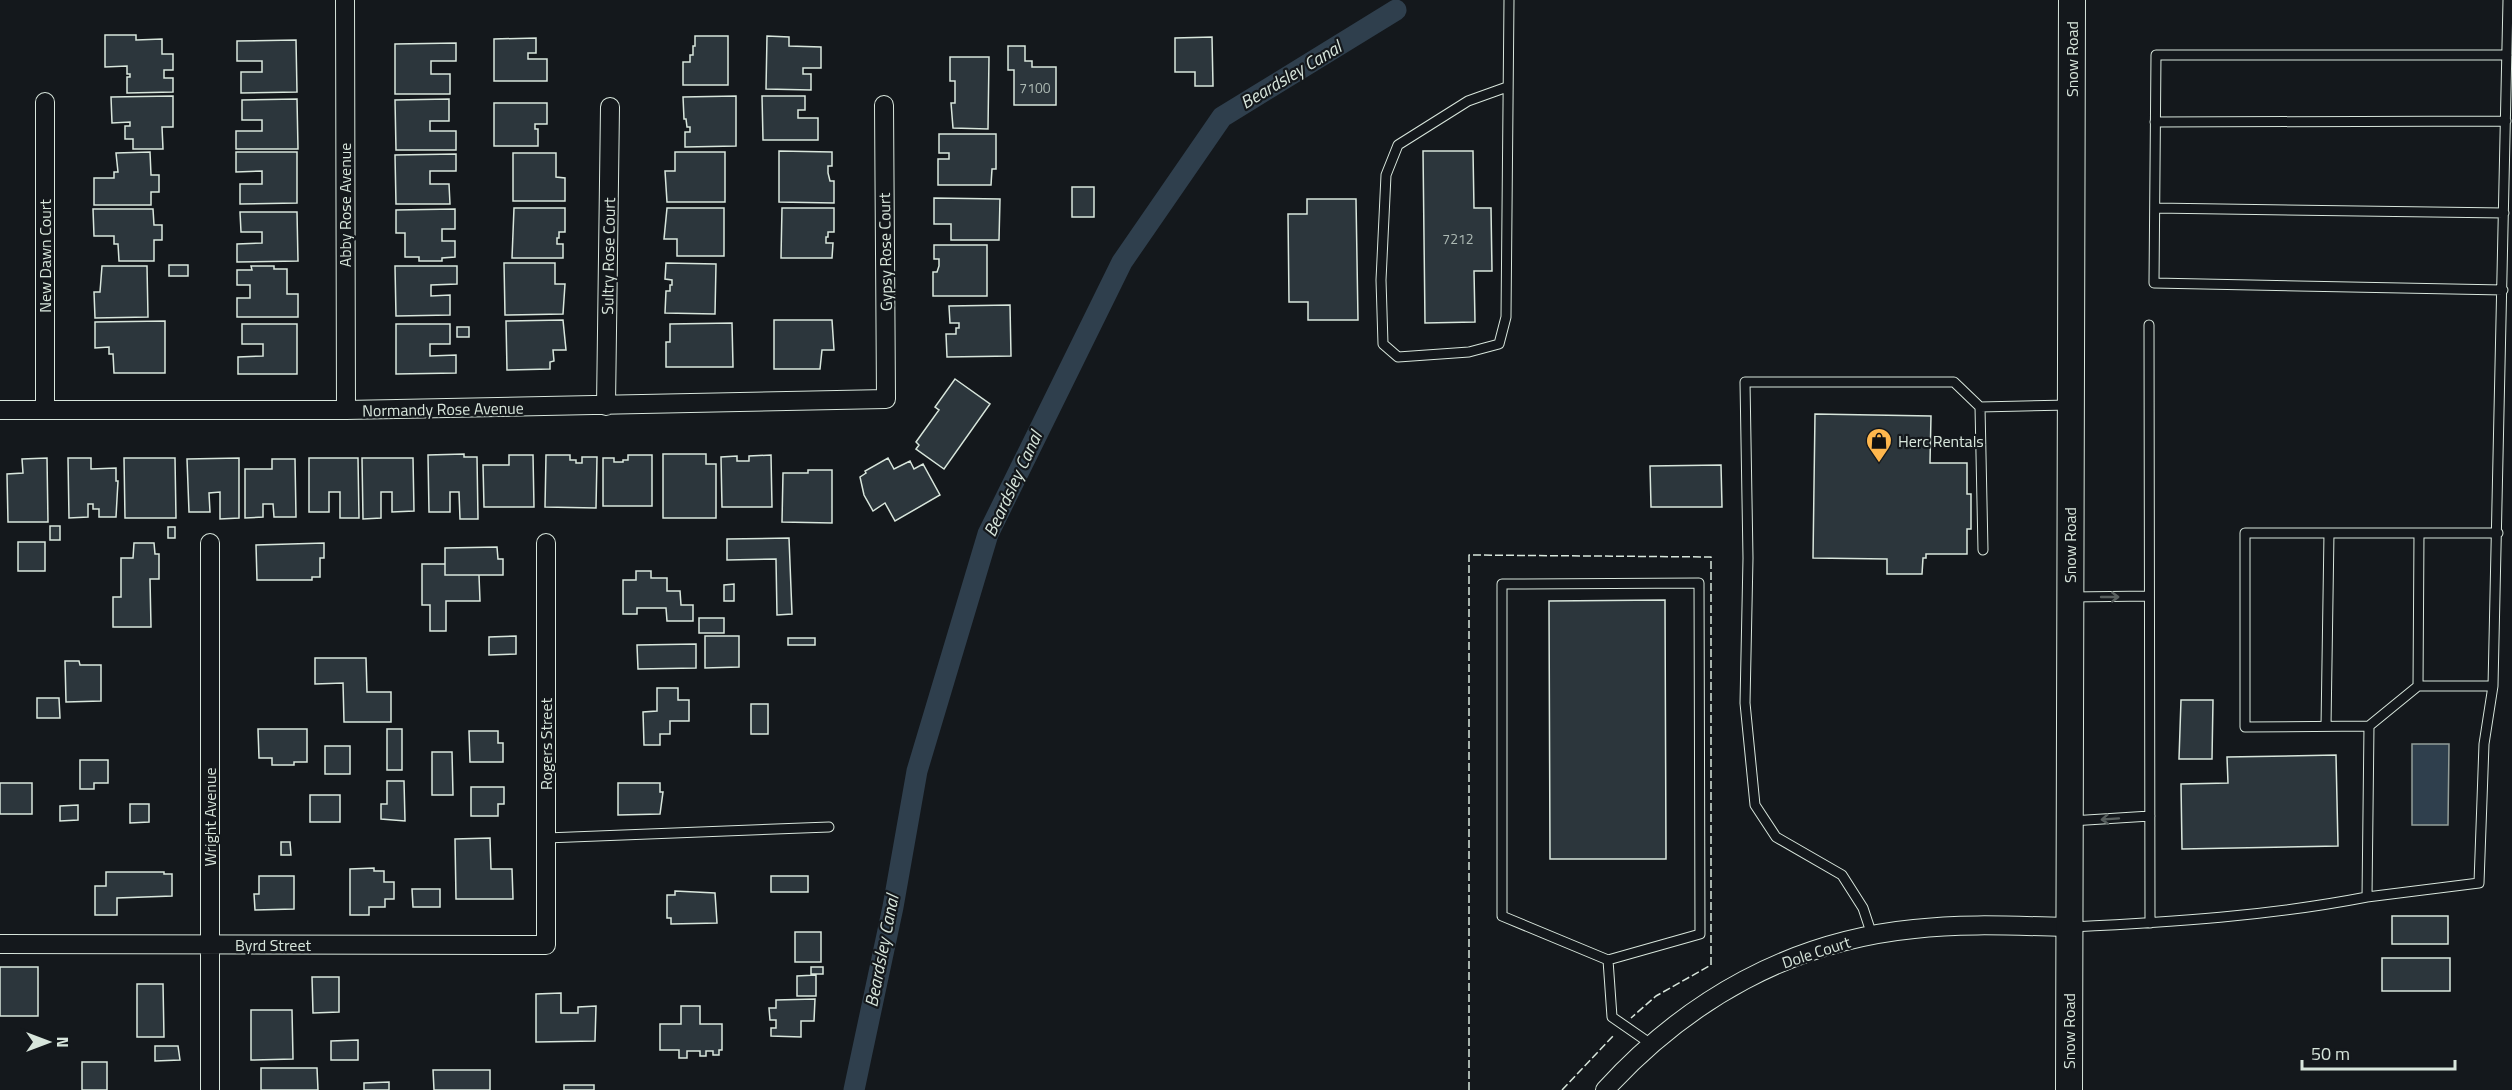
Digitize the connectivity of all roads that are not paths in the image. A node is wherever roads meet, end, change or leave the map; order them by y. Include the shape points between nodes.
1 (345, 0) edge
2 (1509, 0) edge
3 (2072, 0) edge
4 (2508, 0) edge
5 (2507, 56) junction
6 (1507, 87) junction
7 (45, 102) dead end
8 (884, 105) dead end
9 (610, 107) dead end
10 (2506, 121) junction
11 (2155, 122) junction
12 (2155, 208) junction
13 (2504, 213) junction
14 (2503, 290) junction
15 (2149, 325) dead end
16 (886, 399) joint
17 (2070, 405) junction
18 (606, 406) junction
19 (1980, 407) junction
20 (45, 410) junction
21 (346, 410) junction
22 (0, 411) edge
23 (2329, 533) junction
24 (2419, 533) junction
25 (2498, 533) junction
26 (210, 543) dead end
27 (546, 543) dead end
28 (1983, 550) dead end
29 (2149, 596) junction
30 (2070, 597) junction
31 (2418, 686) junction
32 (2493, 686) junction
33 (2326, 726) junction
34 (2369, 726) junction
35 (2150, 816) junction
36 (2070, 821) junction
37 (829, 827) dead end
38 (546, 838) junction
39 (2367, 897) junction
40 (2150, 923) junction
41 (2070, 927) junction
42 (1872, 935) junction
43 (0, 944) edge
44 (210, 944) junction
45 (546, 945) joint
46 (1608, 960) junction
47 (1651, 1044) junction
48 (210, 1090) edge
49 (1605, 1090) edge
50 (2069, 1090) edge

1 - 21 street, Abby Rose Avenue
2 - 6 lane
3 - 17 main road, Snow Road
4 - 5 lane
5 - 10 lane
5 - 11 lane via 2156,55
6 - 6 lane via 1468,101 1398,145 1386,175 1382,280 1383,344 1398,357 1469,352 1499,344 1506,317
7 - 20 street, New Dawn Court
8 - 16 street, Gypsy Rose Court
9 - 18 street, Sultry Rose Court
10 - 11 lane
10 - 13 lane
11 - 12 lane
12 - 13 lane
12 - 14 lane via 2154,283
13 - 14 lane
14 - 25 lane
15 - 29 lane
16 - 18 street, Normandy Rose Avenue
17 - 19 lane
17 - 30 main road, Snow Road
18 - 21 street, Normandy Rose Avenue
19 - 28 lane
19 - 42 lane via 1954,382 1745,382 1748,558 1744,703 1755,805 1776,837 1842,875 1863,908
20 - 21 street, Normandy Rose Avenue
20 - 22 street, Normandy Rose Avenue
23 - 24 lane
23 - 33 lane
23 - 33 lane via 2246,533 2245,727
24 - 25 lane
24 - 31 lane
25 - 32 lane
26 - 44 street, Wright Avenue
27 - 38 street, Rogers Street
30 -> 29 lane
29 - 35 lane
30 - 36 main road, Snow Road
31 - 32 lane
31 - 34 lane
32 - 39 lane via 2484,744 2480,883
33 - 34 lane
34 - 39 lane
35 -> 36 lane
35 - 40 lane
36 - 41 main road, Snow Road
37 - 38 lane
38 - 45 street, Rogers Street
39 - 40 lane via 2248,916
40 - 41 lane
41 - 42 street, Dole Court via 1960,926
41 - 50 main road, Snow Road
42 - 47 street, Dole Court via 1811,951 1737,983
43 - 44 street, Byrd Street
44 - 45 street, Byrd Street
44 - 48 street, Wright Avenue
46 - 46 lane via 1700,934 1699,583 1502,584 1502,916
46 - 47 lane via 1612,1017
47 - 49 street, Dole Court

